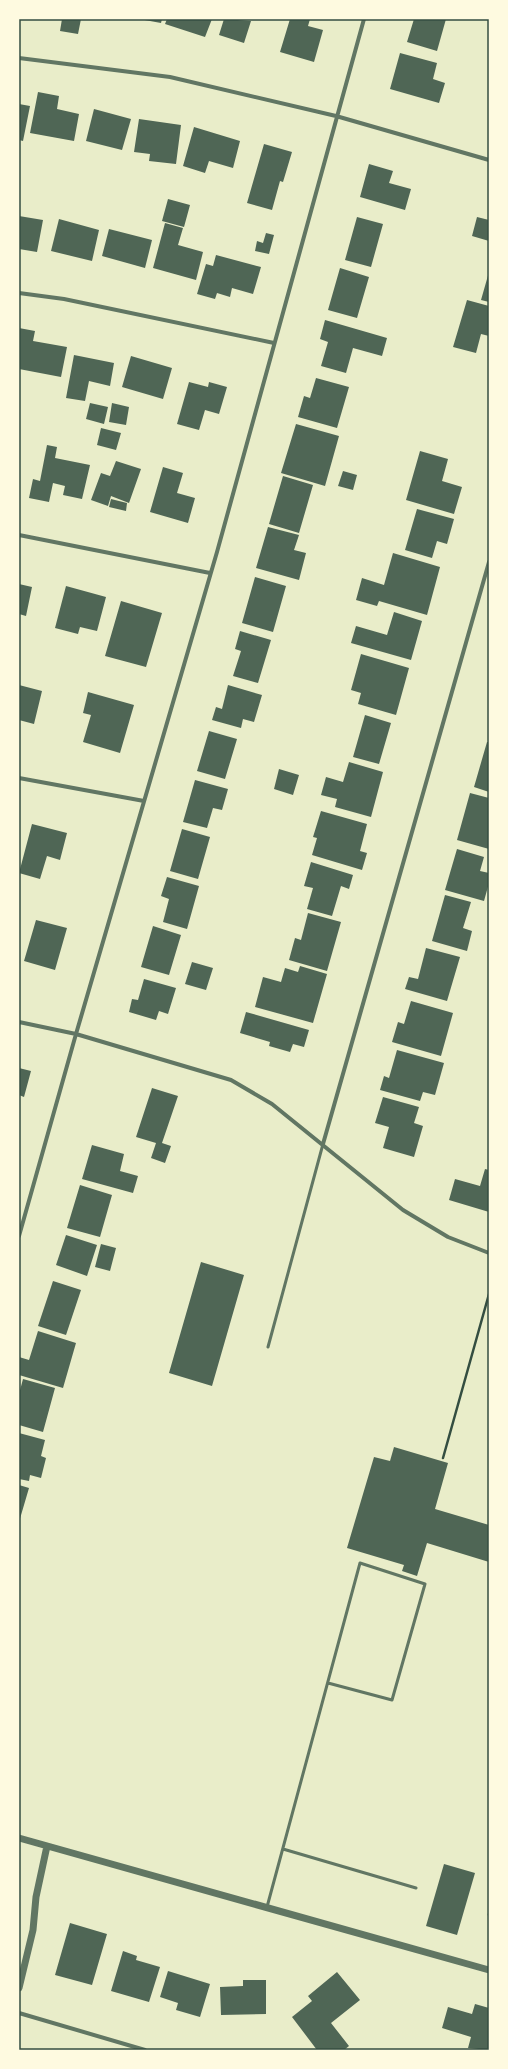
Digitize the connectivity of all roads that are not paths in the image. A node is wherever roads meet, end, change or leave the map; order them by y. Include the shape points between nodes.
1 (364, 19) edge
2 (19, 58) edge
3 (336, 116) junction
4 (489, 160) edge
5 (19, 293) edge
6 (274, 343) junction
7 (19, 535) edge
8 (489, 562) edge
9 (210, 573) junction
10 (19, 778) edge
11 (144, 802) junction
12 (19, 1022) edge
13 (76, 1034) junction
14 (323, 1144) junction
15 (19, 1236) edge
16 (489, 1253) edge
17 (268, 1347) dead end
18 (328, 1683) junction
19 (19, 1838) edge
20 (47, 1846) junction
21 (283, 1849) junction
22 (416, 1888) dead end
23 (267, 1908) junction
24 (489, 1970) edge
25 (19, 1988) edge
26 (19, 2013) edge
27 (144, 2050) edge

1 - 3 street
2 - 3 street via 170,77
3 - 4 street
3 - 6 street
5 - 6 street via 64,299
6 - 9 street
7 - 9 street
8 - 14 street
9 - 11 street
10 - 11 street
11 - 13 street
12 - 13 street
13 - 14 street via 231,1080 272,1104
13 - 15 street
14 - 16 street via 403,1210 448,1237
14 - 17 lane
18 - 18 lane via 360,1563 425,1584 392,1700
18 - 21 lane
19 - 20 street
20 - 23 street
20 - 25 street via 36,1897 33,1930
21 - 22 lane
21 - 23 lane
23 - 24 street
26 - 27 street

